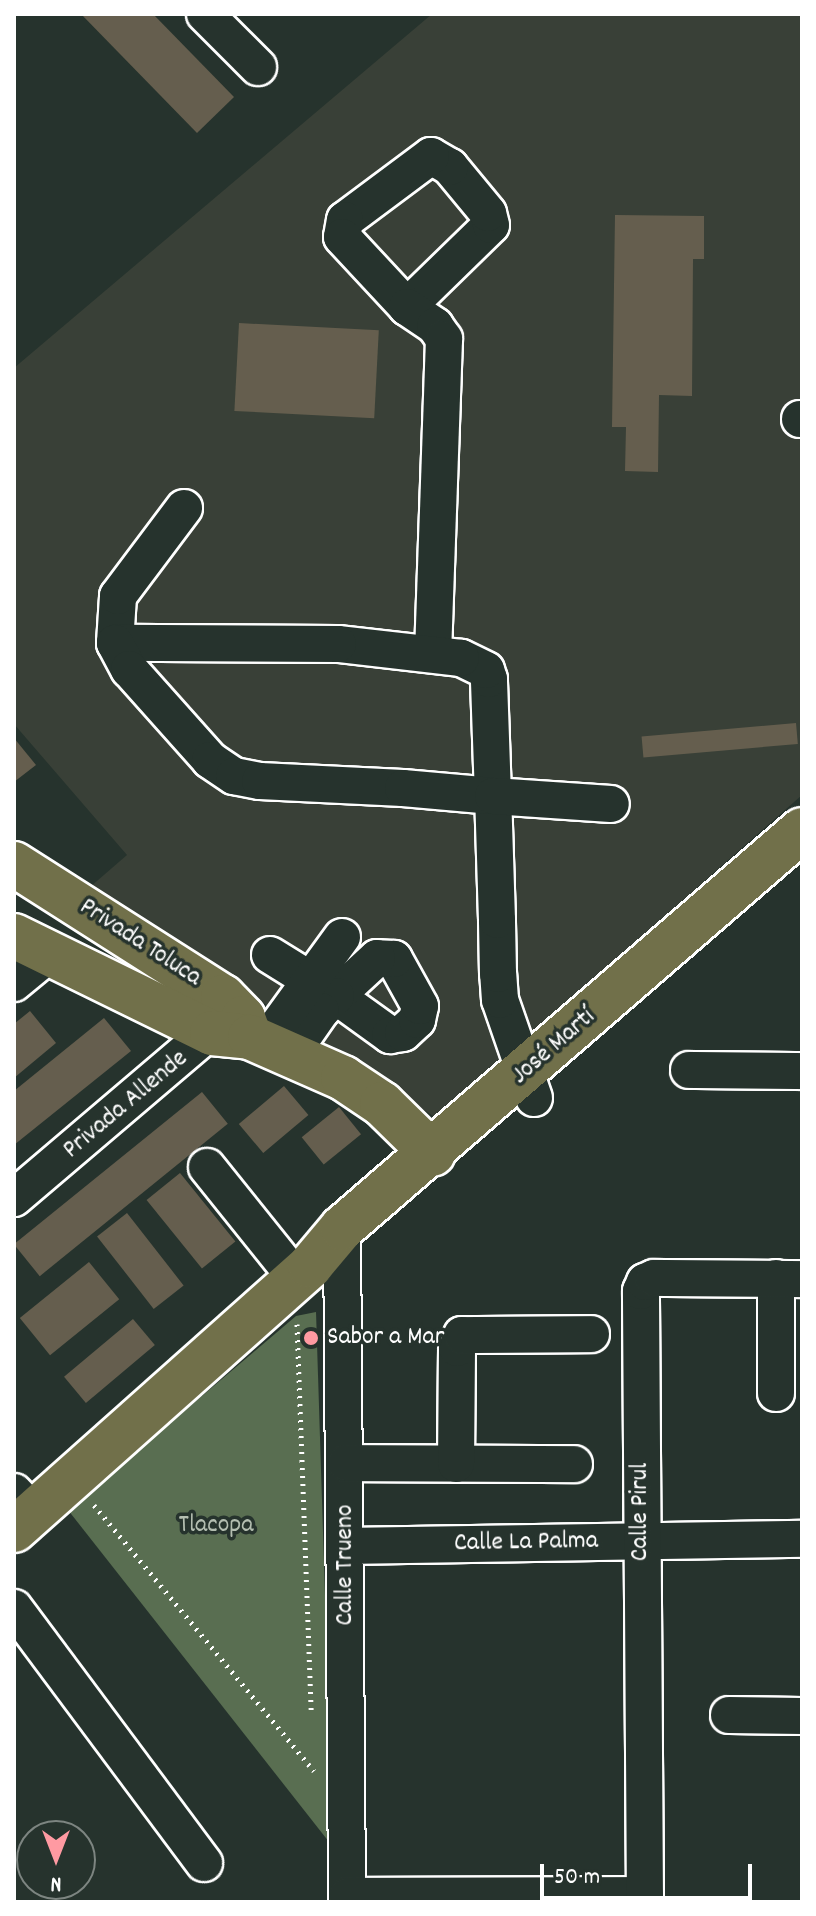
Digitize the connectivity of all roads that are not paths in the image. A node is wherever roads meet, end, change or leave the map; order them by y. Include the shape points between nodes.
1 (205, 14) edge
2 (258, 67) dead end
3 (407, 307) dead end
4 (184, 508) dead end
5 (115, 643) junction
6 (433, 653) junction
7 (493, 796) junction
8 (611, 804) dead end
9 (802, 830) edge
10 (14, 864) edge
11 (802, 868) edge
12 (342, 937) dead end
13 (32, 945) edge
14 (270, 955) dead end
15 (14, 983) edge
16 (323, 988) junction
17 (251, 1035) junction
18 (689, 1070) dead end
19 (802, 1071) edge
20 (528, 1087) junction
21 (433, 1154) junction
22 (207, 1167) dead end
23 (14, 1198) edge
24 (313, 1266) junction
25 (789, 1278) edge
26 (591, 1334) dead end
27 (776, 1393) dead end
28 (346, 1463) junction
29 (456, 1464) junction
30 (574, 1464) dead end
31 (29, 1507) edge
32 (802, 1539) edge
33 (641, 1541) junction
34 (346, 1546) junction
35 (14, 1608) edge
36 (729, 1715) dead end
37 (802, 1716) edge
38 (204, 1863) dead end
39 (347, 1899) edge
40 (645, 1899) edge

1 - 2 street
3 - 6 street via 444,339
4 - 5 street via 118,596
5 - 6 street via 267,641
5 - 7 street via 129,669 210,760 234,776
6 - 7 street via 476,662 486,670
7 - 8 street
7 - 20 street via 500,1000
9 - 20 main road, José Martí
10 - 17 main road, Privada Toluca
11 - 20 main road, José Martí
12 - 16 street, Privada Allende
13 - 15 street
13 - 17 main road, Privada Toluca
14 - 16 street
16 - 17 street, Privada Allende
17 - 21 main road, Privada Toluca via 364,1090
17 - 23 street, Privada Allende
18 - 19 street
20 - 21 main road, José Martí
20 - 24 main road, José Martí
21 - 24 main road, José Martí
22 - 24 street
24 - 28 street, Calle Trueno
24 - 31 main road, José Martí
25 - 27 street
25 - 33 street, Calle Pirul via 654,1278 642,1286
26 - 29 street via 462,1335 457,1348
28 - 29 street
28 - 34 street, Calle Trueno
29 - 30 street
32 - 33 street, Calle La Palma
33 - 34 street, Calle La Palma
33 - 40 street, Calle Pirul
34 - 39 street, Calle Trueno
35 - 38 street
36 - 37 street
39 - 40 street

